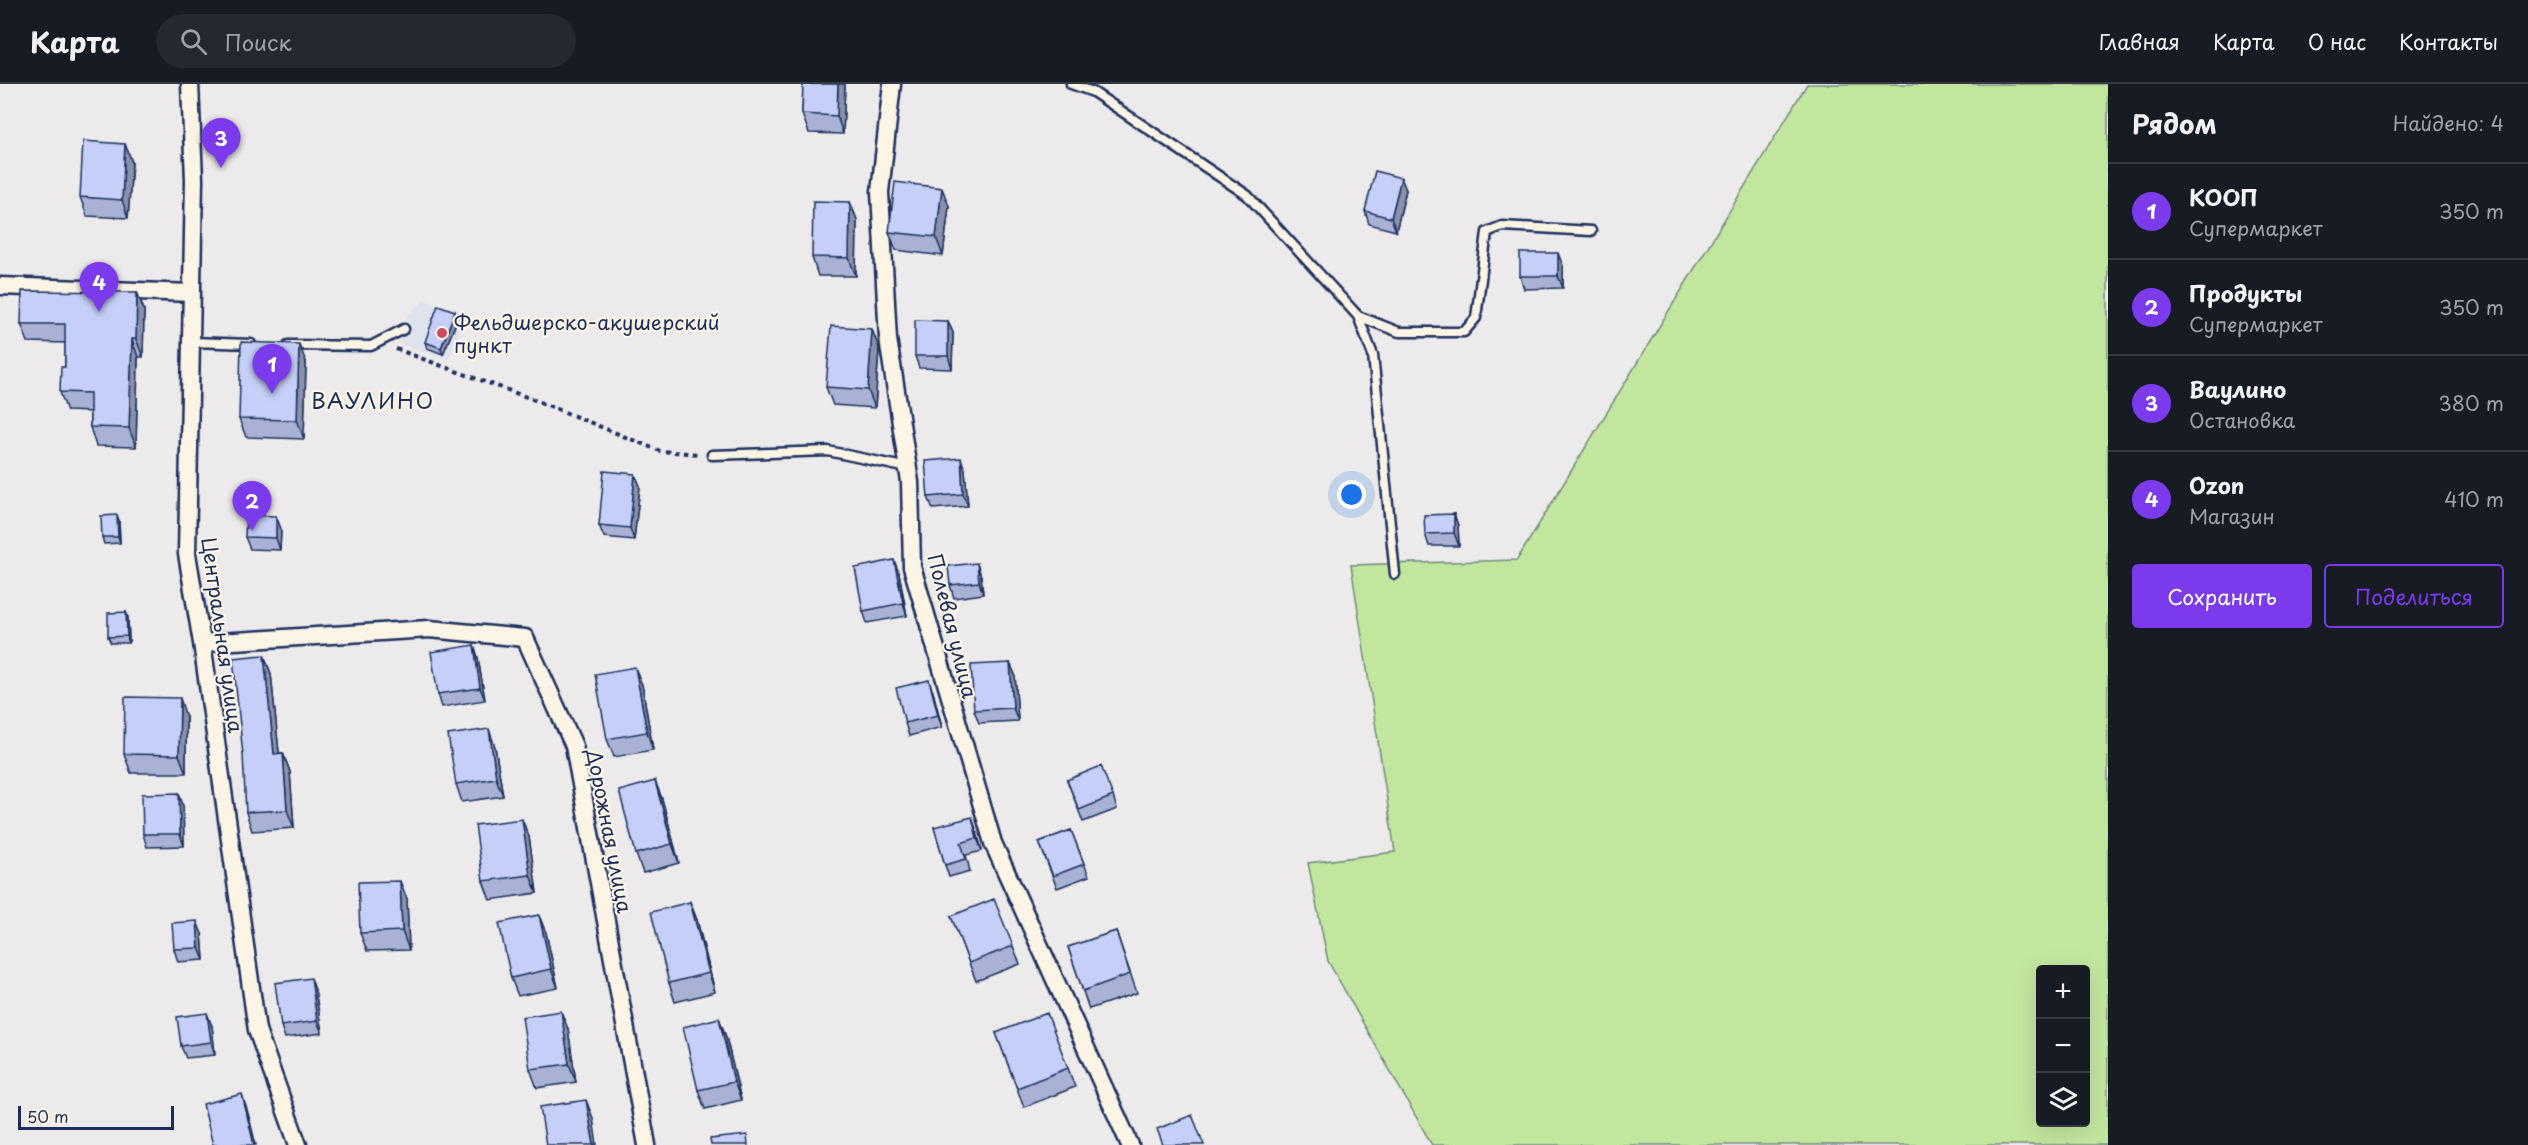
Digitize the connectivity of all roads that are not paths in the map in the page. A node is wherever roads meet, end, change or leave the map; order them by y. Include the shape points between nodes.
1 (190, 84) edge
2 (892, 84) edge
3 (1071, 84) edge
4 (1591, 231) dead end
5 (0, 286) edge
6 (192, 293) junction
7 (1358, 316) junction
8 (404, 329) dead end
9 (191, 342) junction
10 (260, 344) edge
11 (283, 345) edge
12 (712, 455) road end
13 (908, 468) junction
14 (1395, 574) dead end
15 (202, 643) junction
16 (298, 1145) edge
17 (647, 1145) edge
18 (1130, 1145) edge

1 - 6 street, Центральная улица via 194,180
2 - 13 street, Полевая улица via 880,192 888,339
3 - 7 lane via 1093,92 1247,195
4 - 7 lane via 1502,226 1487,232 1476,318 1464,332 1399,332
5 - 6 street
6 - 9 street, Центральная улица
7 - 14 lane via 1373,355
8 - 11 lane via 371,346
9 - 10 lane
9 - 15 street, Центральная улица via 187,554
12 - 13 lane via 828,451
13 - 18 street, Полевая улица via 912,567 993,843
15 - 16 street, Центральная улица via 256,1030
15 - 17 street, Дорожная улица via 429,629 525,638 574,746

